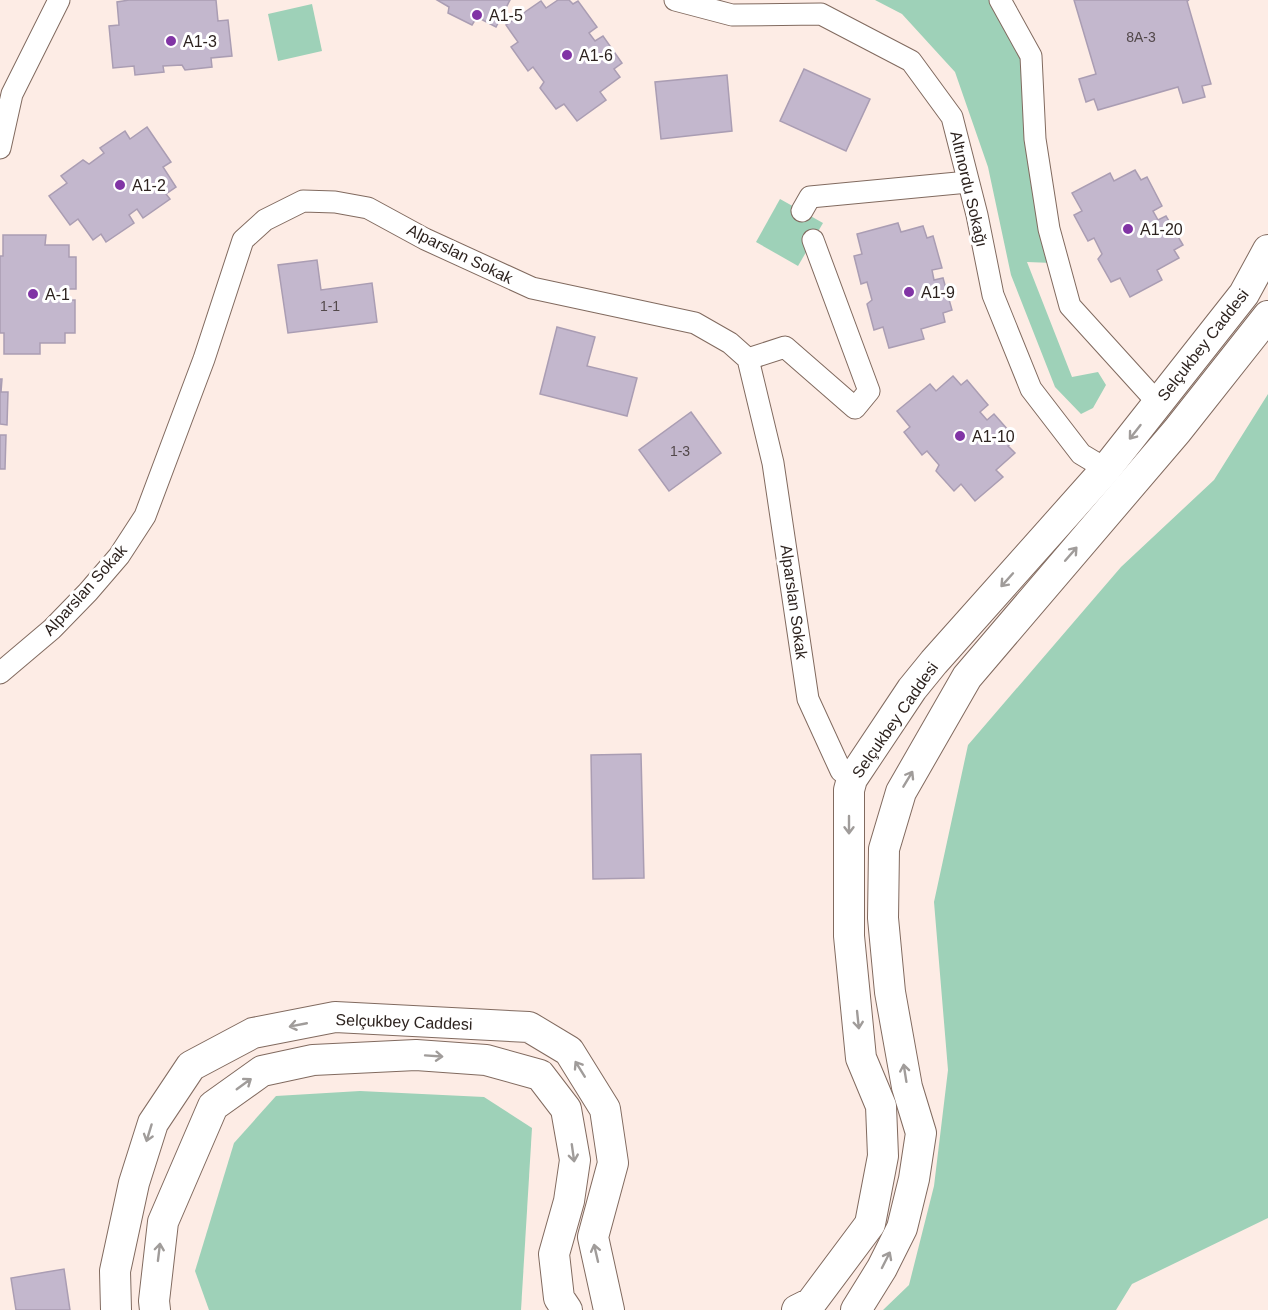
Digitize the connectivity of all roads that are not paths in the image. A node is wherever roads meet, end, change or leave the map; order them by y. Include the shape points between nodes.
1 (59, 0) edge
2 (675, 0) edge
3 (1000, 0) edge
4 (0, 148) edge
5 (968, 182) junction
6 (802, 211) dead end
7 (813, 240) dead end
8 (1268, 250) edge
9 (1268, 316) edge
10 (748, 359) junction
11 (1158, 403) junction
12 (1106, 469) junction
13 (0, 674) edge
14 (852, 779) junction
15 (116, 1310) edge
16 (155, 1310) edge
17 (567, 1310) edge
18 (609, 1310) edge
19 (797, 1310) edge
20 (856, 1310) edge

1 - 4 street via 12,94
2 - 5 street, Altınordu Sokağı via 732,15 821,14 911,61 952,117
3 - 11 street via 1031,56 1035,139 1049,229 1070,306
5 - 6 street via 810,197
5 - 12 street, Altınordu Sokağı via 993,295 1031,388 1081,454
7 - 10 street via 869,391 855,408 785,346
8 - 11 street, Selçukbey Caddesi via 1244,294
20 -> 9 street, Selçukbey Caddesi via 902,1227 921,1133 907,1088 890,992 883,918 884,849 901,792 967,677 1177,431
10 - 13 street, Alparslan Sokak via 730,343 695,323 532,288 368,208 303,201 265,220 243,240 204,359 145,516 96,583 52,629
10 - 14 street, Alparslan Sokak via 773,463 808,699 841,771
11 -> 12 street, Selçukbey Caddesi
12 -> 14 street, Selçukbey Caddesi via 934,662
14 -> 19 street, Selçukbey Caddesi via 849,936 861,1058 881,1106 883,1156 870,1224 811,1303
18 -> 15 street, Selçukbey Caddesi via 592,1237 613,1163 605,1109 569,1051 529,1027 335,1017 253,1033 191,1066 153,1123 134,1183 115,1271
16 -> 17 street, Selçukbey Caddesi via 163,1222 213,1106 262,1071 313,1060 416,1055 486,1060 540,1075 566,1109 575,1160 554,1254 559,1298

